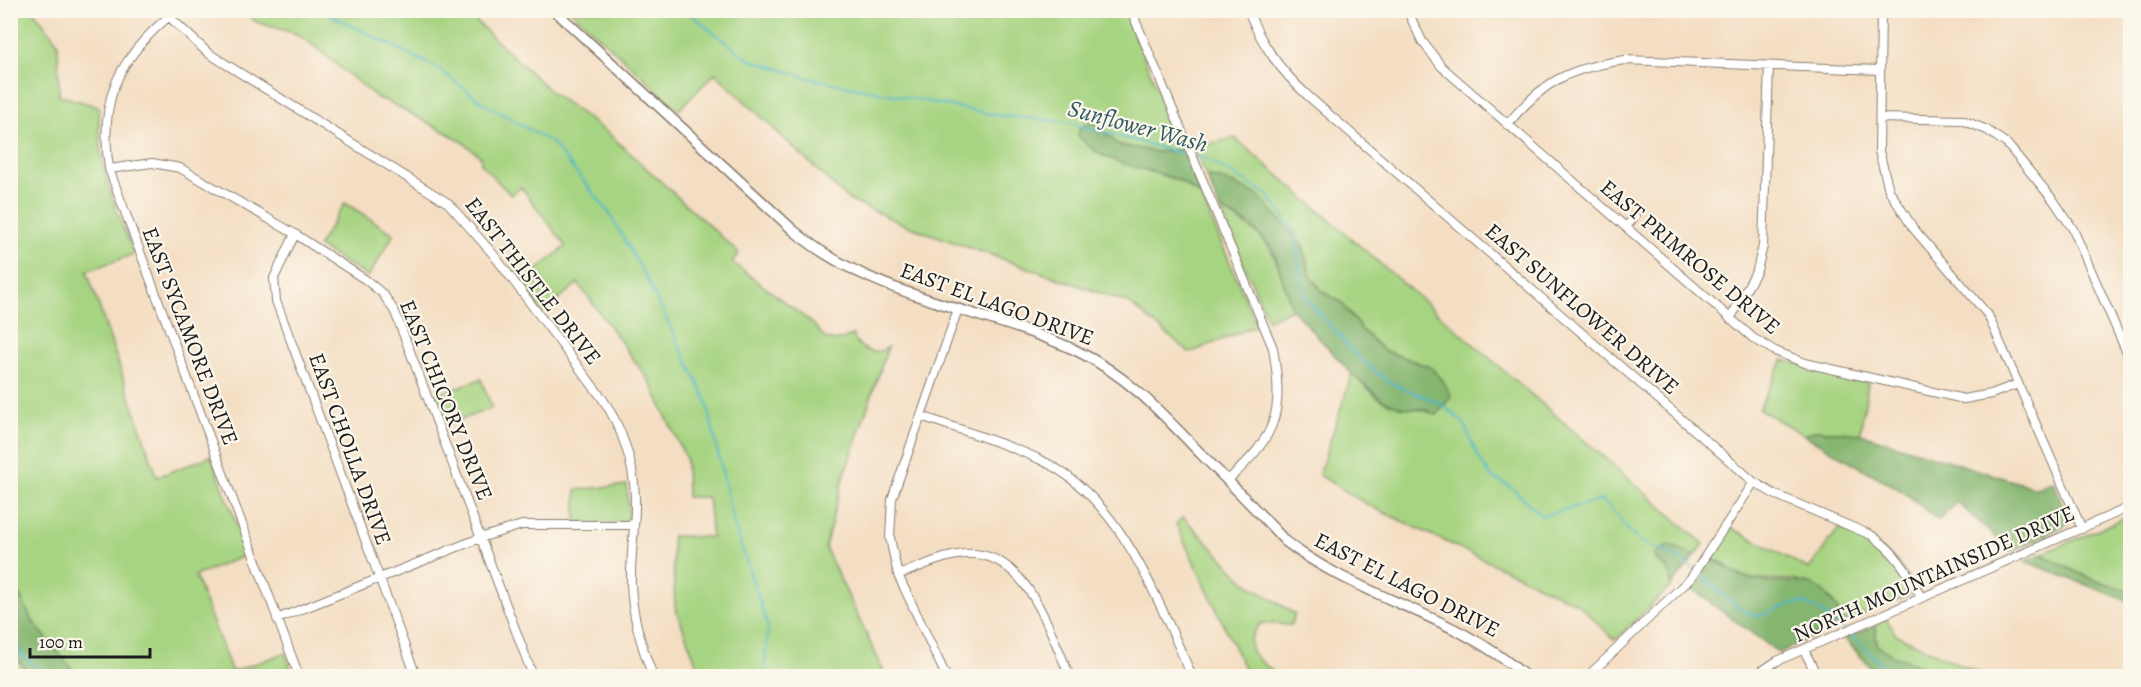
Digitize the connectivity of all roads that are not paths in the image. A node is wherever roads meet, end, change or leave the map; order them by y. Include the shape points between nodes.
1 (554, 10) edge
2 (1131, 10) edge
3 (1248, 10) edge
4 (1407, 10) edge
5 (1881, 10) edge
6 (165, 14) edge
7 (1769, 66) junction
8 (1879, 70) junction
9 (1880, 118) junction
10 (1507, 125) junction
11 (109, 169) junction
12 (1635, 216) dead end
13 (1626, 227) junction
14 (295, 234) junction
15 (958, 309) junction
16 (1730, 319) junction
17 (2130, 360) edge
18 (2018, 384) junction
19 (921, 416) junction
20 (1228, 480) junction
21 (1754, 482) junction
22 (2130, 507) edge
23 (633, 525) junction
24 (2082, 529) junction
25 (480, 538) junction
26 (898, 575) junction
27 (379, 578) junction
28 (1922, 597) junction
29 (277, 619) junction
30 (1804, 650) junction
31 (299, 676) edge
32 (416, 676) edge
33 (533, 676) edge
34 (653, 676) edge
35 (946, 676) edge
36 (1070, 676) edge
37 (1192, 676) edge
38 (1525, 676) edge
39 (1588, 676) edge
40 (1754, 676) edge
41 (1817, 676) edge

1 - 15 street, EAST EL LAGO DRIVE via 810,245 856,271
2 - 20 street via 1273,348 1280,387 1274,424 1256,454
3 - 21 street, EAST SUNFLOWER DRIVE via 1260,40 1280,69 1308,96
4 - 10 street, EAST PRIMROSE DRIVE via 1422,41 1442,67
5 - 8 street
6 - 11 street, EAST SYCAMORE DRIVE via 135,47 112,91 105,133
6 - 23 street, EAST THISTLE DRIVE via 208,53 429,189 463,217 613,415 632,471
7 - 8 street
7 - 10 street via 1625,60 1590,65 1544,86
7 - 16 street via 1763,246 1757,270
8 - 9 street
9 - 17 street via 1962,120 1988,129 2007,144 2073,229
9 - 18 street via 1879,151 1889,190 1913,228 1988,315
10 - 13 street, EAST PRIMROSE DRIVE
11 - 14 street, EAST CHICORY DRIVE via 171,164
11 - 29 street, EAST SYCAMORE DRIVE
12 - 13 street
13 - 16 street, EAST PRIMROSE DRIVE
14 - 25 street, EAST CHICORY DRIVE via 375,287 390,303
14 - 27 street, EAST CHOLLA DRIVE via 274,278 276,301
15 - 19 street
15 - 20 street, EAST EL LAGO DRIVE via 1074,350 1113,370 1142,393
16 - 18 street, EAST PRIMROSE DRIVE via 1774,351 1805,363 1964,399
18 - 24 street
19 - 26 street via 892,499 890,538
19 - 37 street via 1042,460 1076,482 1121,531
20 - 38 street, EAST EL LAGO DRIVE via 1285,541 1316,563 1487,646
21 - 28 street, EAST SUNFLOWER DRIVE via 1883,543 1908,571
21 - 39 street via 1691,578
22 - 24 street, NORTH MOUNTAINSIDE DRIVE
23 - 25 street via 522,525
23 - 34 street, EAST THISTLE DRIVE via 634,622
24 - 28 street, NORTH MOUNTAINSIDE DRIVE
25 - 27 street
25 - 33 street, EAST CHICORY DRIVE
26 - 35 street
26 - 36 street via 967,554 987,557 1011,569 1029,589
27 - 29 street
27 - 32 street, EAST CHOLLA DRIVE
28 - 30 street, NORTH MOUNTAINSIDE DRIVE
29 - 31 street, EAST SYCAMORE DRIVE
30 - 40 street, NORTH MOUNTAINSIDE DRIVE
30 - 41 street

